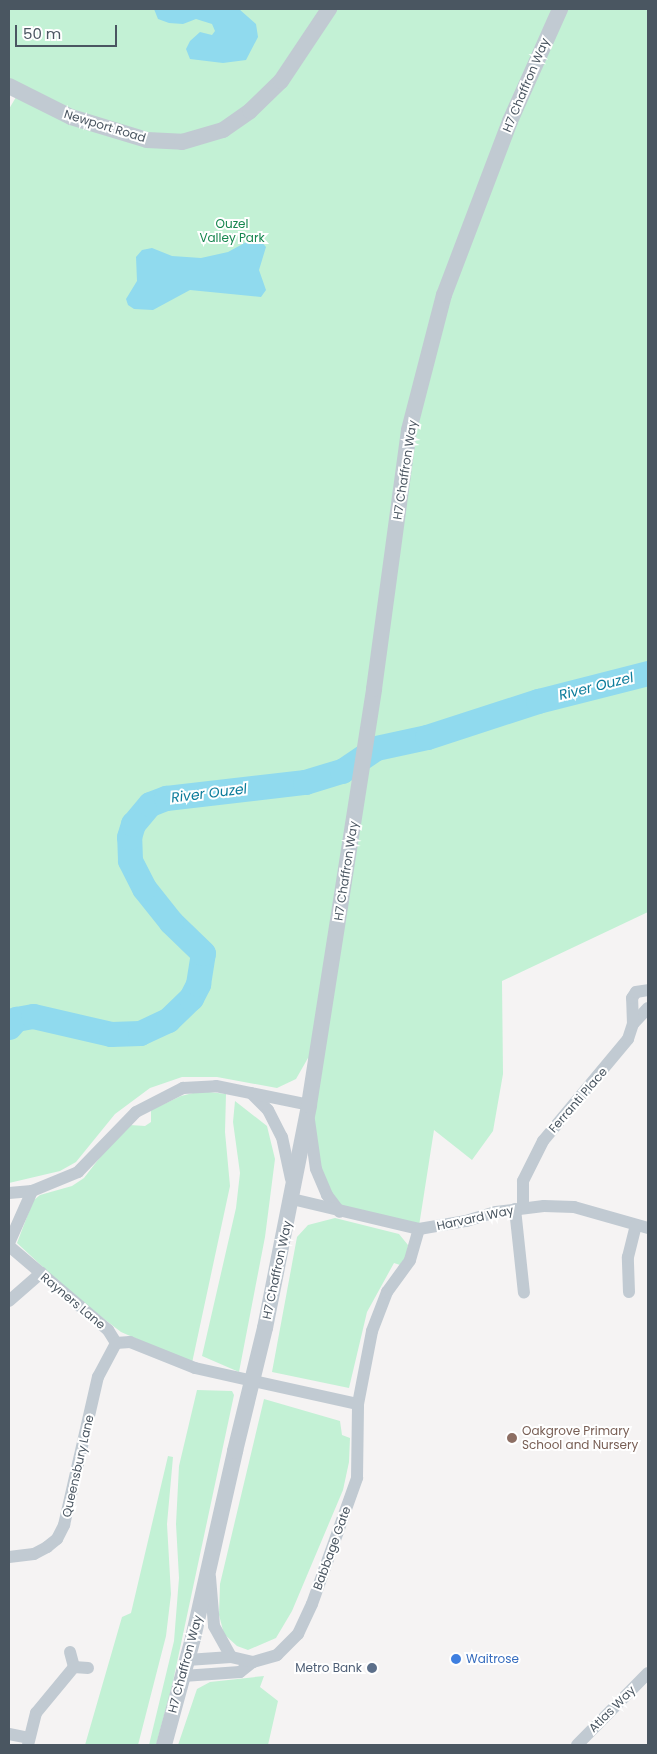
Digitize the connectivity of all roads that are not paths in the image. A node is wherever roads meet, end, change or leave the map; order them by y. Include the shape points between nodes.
1 (329, 9) edge
2 (560, 9) edge
3 (9, 86) edge
4 (648, 990) edge
5 (648, 1008) edge
6 (633, 1024) junction
7 (251, 1093) junction
8 (309, 1108) junction
9 (32, 1190) junction
10 (9, 1193) edge
11 (292, 1198) junction
12 (519, 1208) junction
13 (340, 1212) junction
14 (642, 1226) edge
15 (419, 1229) junction
16 (9, 1244) edge
17 (41, 1273) junction
18 (629, 1292) dead end
19 (524, 1293) dead end
20 (9, 1301) edge
21 (116, 1343) junction
22 (358, 1404) junction
23 (9, 1557) edge
24 (209, 1567) junction
25 (70, 1652) dead end
26 (231, 1657) junction
27 (187, 1660) junction
28 (253, 1662) junction
29 (74, 1667) junction
30 (88, 1668) dead end
31 (648, 1674) edge
32 (183, 1676) junction
33 (9, 1734) edge
34 (28, 1742) edge
35 (164, 1745) edge
36 (577, 1745) edge

1 - 3 street, Newport Road via 281,81 250,111 223,130 182,142 148,140 71,117
2 - 8 street, H7 Chaffron Way via 501,143 444,295 409,430 374,689
4 - 6 street, Ferranti Place via 636,992 632,998
5 - 6 street, Ferranti Place
6 - 12 street, Ferranti Place via 628,1039 611,1062 543,1141 524,1181
7 - 8 street
7 - 9 street via 202,1086 184,1088 160,1097 116,1129 78,1172
7 - 11 street via 268,1110 282,1137 290,1163
8 - 11 street, H7 Chaffron Way
8 - 13 street via 316,1169 327,1195
9 - 10 street
9 - 16 street, Rayners Lane
11 - 13 street
11 - 24 street, H7 Chaffron Way, bridge
12 - 14 street, Harvard Way via 574,1207
12 - 15 street, Harvard Way
12 - 19 street, Ferranti Place
13 - 15 street
14 - 18 street via 628,1257
15 - 22 street, Babbage Gate via 410,1260 387,1292 372,1331
16 - 17 street, Rayners Lane
17 - 20 street
17 - 21 street, Rayners Lane via 108,1330
21 - 22 street via 130,1342 174,1362
21 - 23 street, Queensbury Lane via 98,1377 64,1525 57,1539 34,1554
22 - 28 street, Babbage Gate via 357,1478 312,1604 298,1634 277,1655
24 - 26 street via 214,1626
24 - 27 street, H7 Chaffron Way
25 - 29 street
26 - 27 street, Babbage Gate
26 - 28 street, Babbage Gate
27 - 32 street, H7 Chaffron Way
28 - 32 street, Babbage Gate via 240,1672
29 - 30 street
29 - 34 street via 36,1713
31 - 36 street, Atlas Way
32 - 35 street, H7 Chaffron Way
33 - 34 street

